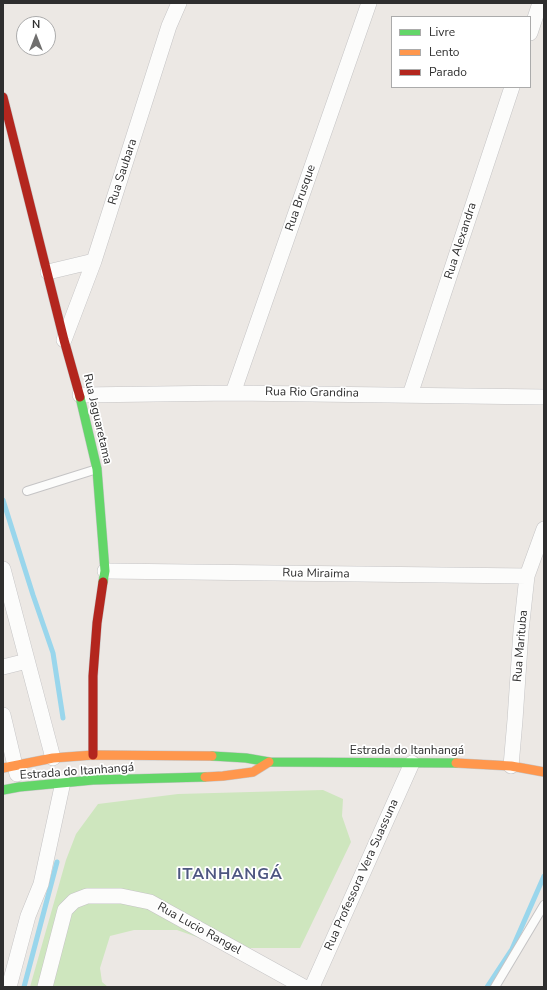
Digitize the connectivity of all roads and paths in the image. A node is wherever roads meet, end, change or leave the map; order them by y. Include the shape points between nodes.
1 (179, 3) edge
2 (369, 3) edge
3 (540, 3) edge
4 (531, 30) edge
5 (512, 88) edge
6 (3, 97) edge
7 (94, 261) junction
8 (48, 272) junction
9 (64, 340) junction
10 (233, 392) junction
11 (80, 394) junction
12 (410, 394) junction
13 (544, 398) edge
14 (97, 469) junction
15 (27, 491) dead end
16 (544, 529) edge
17 (3, 570) edge
18 (106, 571) junction
19 (527, 576) junction
20 (6, 597) edge
21 (27, 662) junction
22 (3, 667) edge
23 (3, 715) edge
24 (93, 755) junction
25 (53, 758) junction
26 (269, 762) junction
27 (412, 763) junction
28 (9, 766) edge
29 (511, 766) junction
30 (544, 772) edge
31 (63, 782) junction
32 (19, 787) junction
33 (3, 790) edge
34 (544, 906) edge
35 (9, 987) edge
36 (45, 987) edge
37 (304, 987) edge
38 (312, 987) edge
39 (495, 987) edge

1 - 7 street, Rua Saubara via 169,26
2 - 10 street, Rua Brusque
3 - 4 street
5 - 12 street, Rua Alexandra
6 - 8 main road, Rua Jaguaretama
7 - 8 street
7 - 9 street, Rua Saubara
8 - 9 main road, Rua Jaguaretama
9 - 11 main road, Rua Jaguaretama
10 - 11 street, Rua Rio Grandina
10 - 12 street, Rua Rio Grandina
11 - 14 main road, Rua Jaguaretama
12 - 13 street, Rua Rio Grandina
14 - 15 lane
14 - 18 main road, Rua Jaguaretama
16 - 19 street, Rua Marituba
17 - 20 street
18 - 19 street, Rua Miraima
18 - 24 main road, Rua Jaguaretama via 97,623 93,676
19 - 29 street, Rua Marituba
20 - 21 street
21 - 22 street
21 - 25 street
23 - 28 street
24 - 25 main road, Estrada do Itanhangá
24 - 26 main road, Estrada do Itanhangá via 222,756
25 - 28 main road, Estrada do Itanhangá
26 - 27 main road, Estrada do Itanhangá
26 - 31 main road, Estrada do Itanhangá via 253,772 223,776
27 - 29 main road, Estrada do Itanhangá
27 - 38 street, Rua Professora Vera Suassuna
28 - 32 street
29 - 30 main road, Estrada do Itanhangá
31 - 32 main road, Estrada do Itanhangá
31 - 35 street via 41,884 28,916
32 - 33 main road, Estrada do Itanhangá
34 - 39 lane
36 - 37 street, Rua Lucio Rangel via 65,910 74,901 87,896 121,896 150,902

